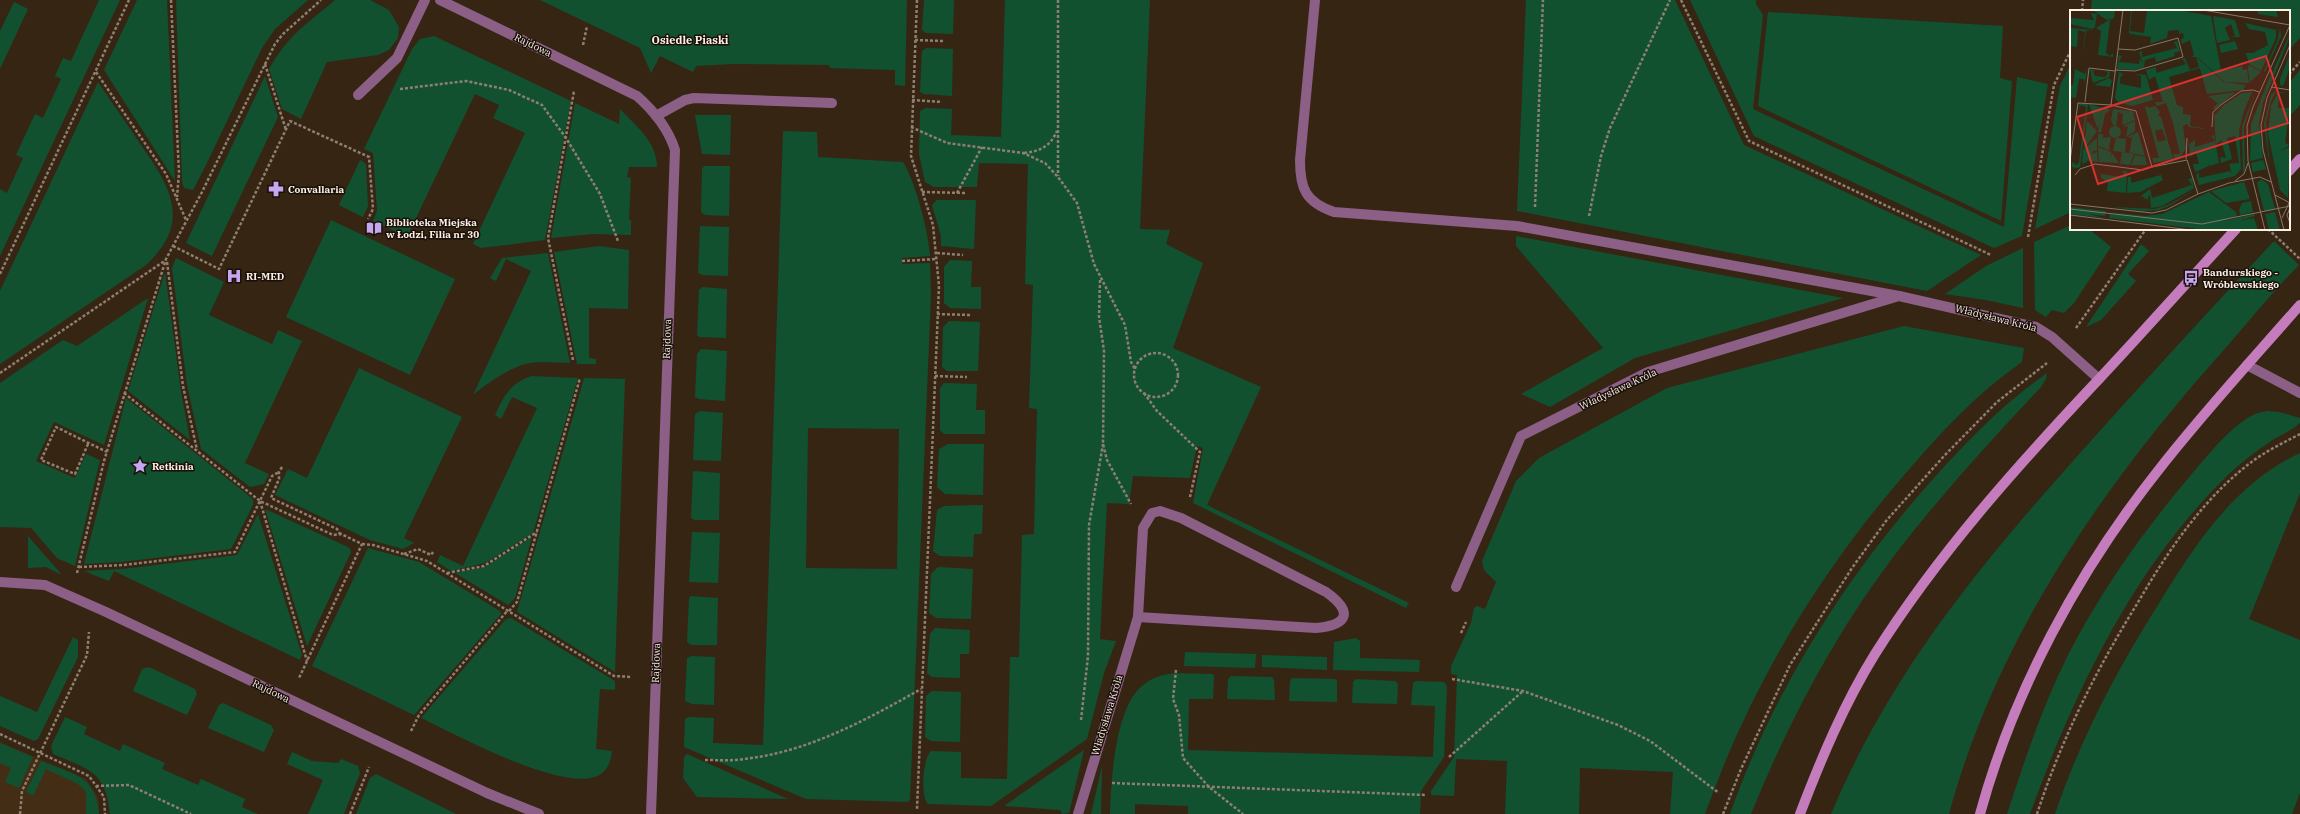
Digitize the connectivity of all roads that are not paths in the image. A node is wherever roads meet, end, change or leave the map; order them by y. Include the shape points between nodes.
1 (425, 0) edge
2 (440, 0) edge
3 (1315, 0) edge
4 (362, 91) road end
5 (832, 103) dead end
6 (656, 116) junction
7 (2300, 159) edge
8 (2290, 170) edge
9 (2235, 230) edge
10 (1899, 296) junction
11 (2300, 305) edge
12 (2247, 365) junction
13 (2099, 379) junction
14 (2300, 393) edge
15 (0, 582) edge
16 (1456, 587) dead end
17 (1138, 618) junction
18 (539, 814) edge
19 (650, 814) edge
20 (1078, 814) edge
21 (1800, 814) edge
22 (1980, 814) edge

1 - 4 street via 397,58
2 - 6 street, Rajdowa via 637,96
3 - 10 street, Władysława Króla via 1300,180 1306,194 1316,203 1334,212 1517,226
5 - 6 street via 694,98 685,100
6 - 19 street, Rajdowa via 672,139 674,150
7 - 8 main road
9 - 13 main road
10 - 13 street, Władysława Króla via 2028,324 2044,331
10 - 16 street, Władysława Króla via 1648,372 1521,436
11 - 12 main road
12 - 14 street
12 - 22 main road via 2156,473 2090,566 2028,682 2001,749
13 - 21 main road via 1978,514 1911,601 1874,655 1846,707
15 - 18 street, Rajdowa via 45,585 487,793
17 - 17 street, Władysława Króla via 1316,628 1338,623 1344,615 1344,609 1340,601 1326,592 1181,518 1160,511 1152,513 1143,528
17 - 20 street, Władysława Króla

